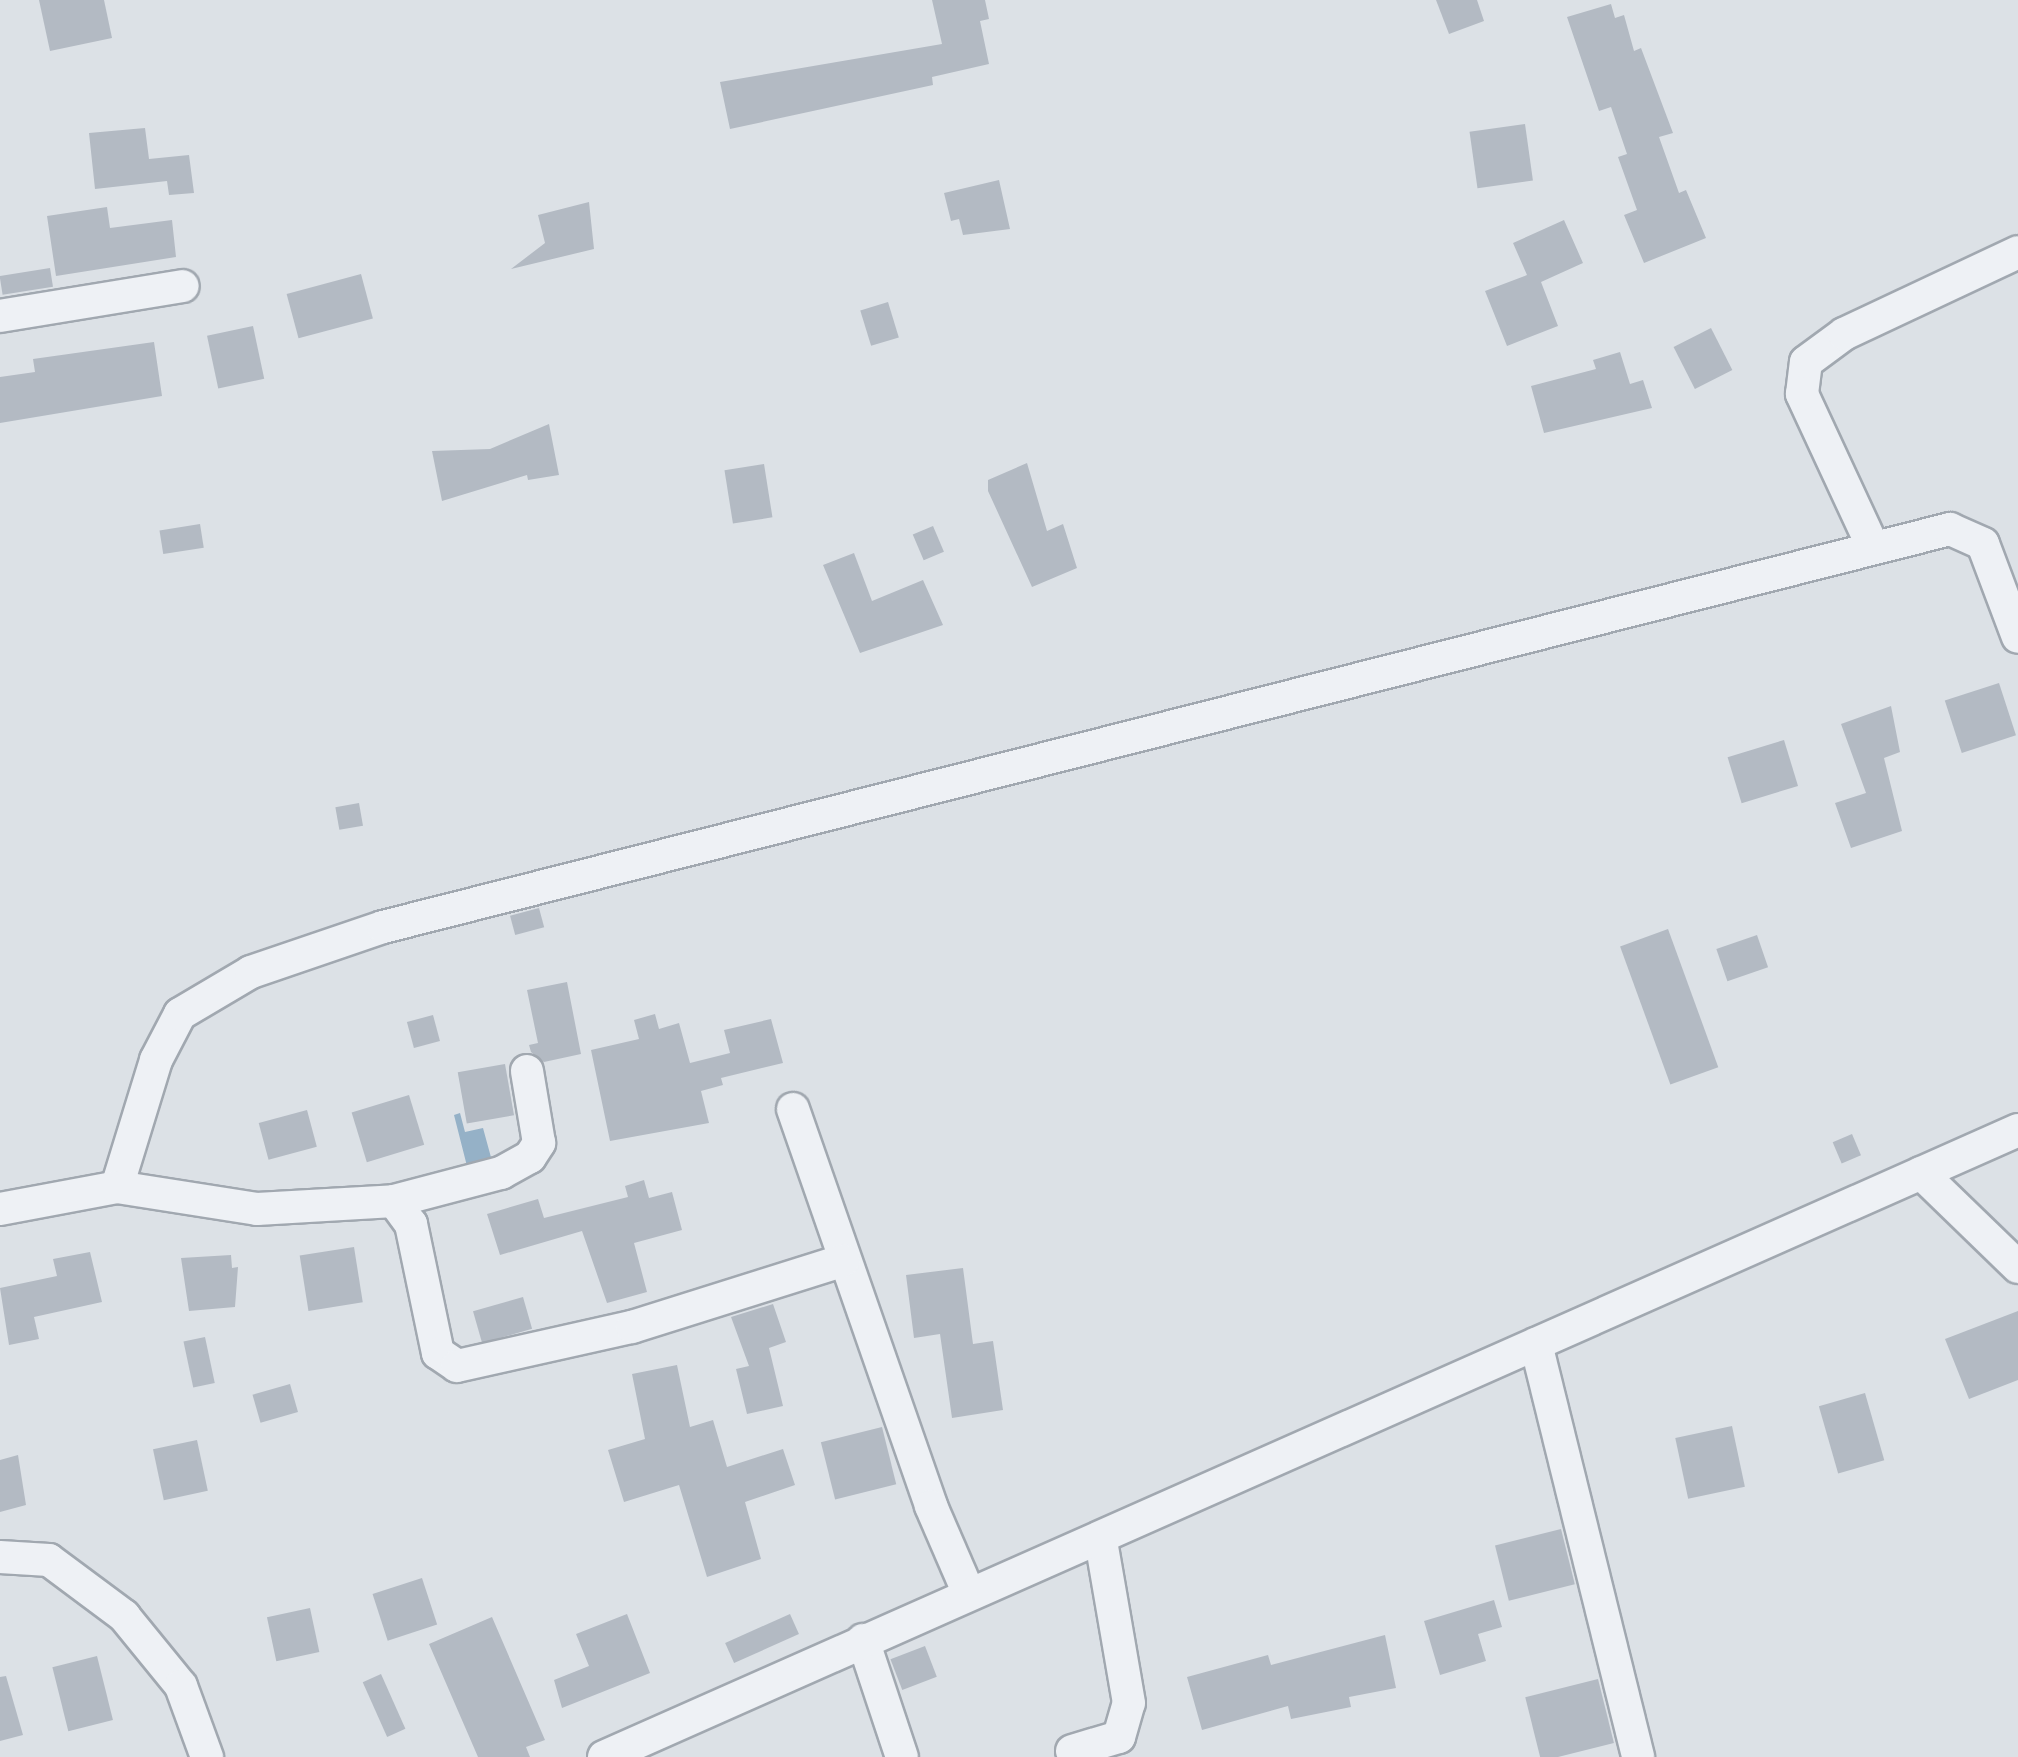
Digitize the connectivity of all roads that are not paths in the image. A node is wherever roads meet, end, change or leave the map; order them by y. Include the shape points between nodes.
1 (2018, 252) edge
2 (183, 286) dead end
3 (0, 316) edge
4 (1873, 547) junction
5 (2018, 637) edge
6 (527, 1071) dead end
7 (793, 1109) dead end
8 (2018, 1130) edge
9 (1920, 1174) junction
10 (117, 1187) junction
11 (394, 1200) junction
12 (0, 1209) edge
13 (844, 1260) junction
14 (2018, 1267) edge
15 (1536, 1344) junction
16 (1101, 1542) junction
17 (0, 1557) edge
18 (970, 1594) junction
19 (864, 1640) junction
20 (646, 1748) edge
21 (1072, 1751) dead end
22 (207, 1757) edge
23 (604, 1757) edge
24 (902, 1757) edge
25 (1638, 1757) edge

1 - 4 street via 1844,334 1806,362 1802,394
2 - 3 street
4 - 5 street via 1950,529 1973,534 1991,556
4 - 10 street via 329,944 251,972 180,1014 156,1060
6 - 11 street via 539,1142 530,1156 502,1173
7 - 13 street
8 - 9 street
9 - 14 street
9 - 15 street
10 - 11 street via 257,1210
10 - 12 street
11 - 13 street via 411,1224 438,1353 457,1366 632,1326
13 - 18 street via 931,1506
15 - 16 street
15 - 25 street
16 - 18 street
16 - 21 street via 1129,1702 1119,1737
17 - 22 street via 49,1560 124,1616 181,1686
18 - 19 street
19 - 20 street
19 - 24 street
20 - 23 street

